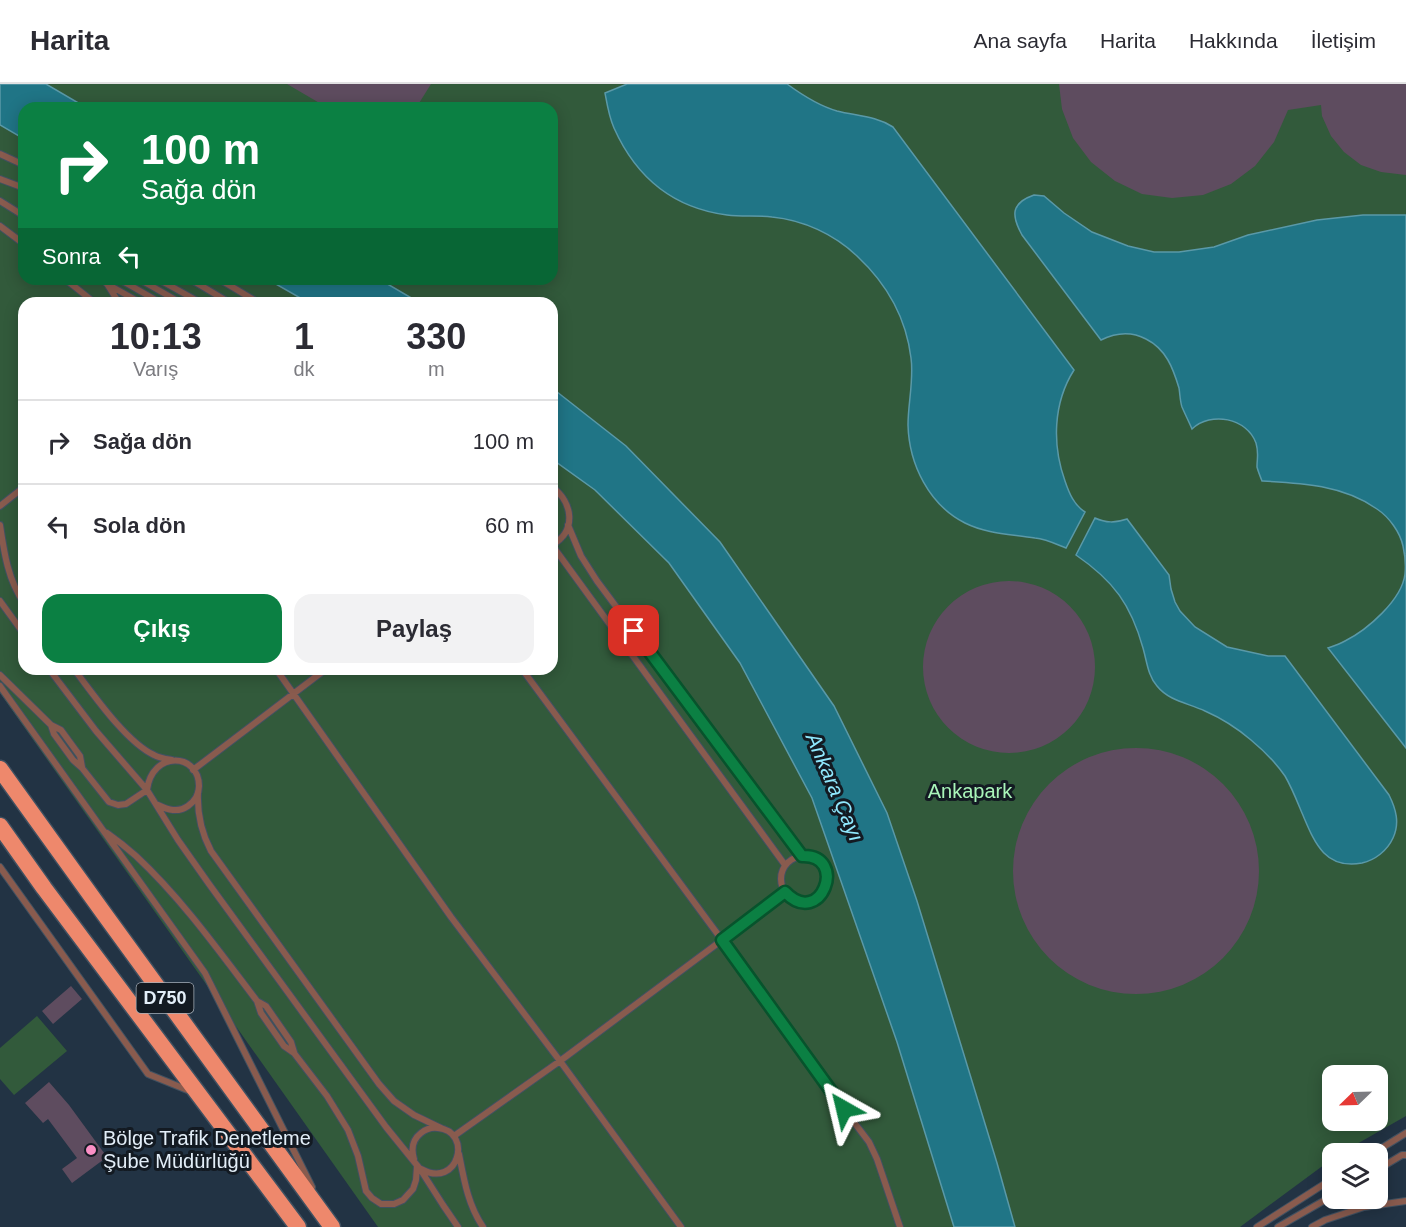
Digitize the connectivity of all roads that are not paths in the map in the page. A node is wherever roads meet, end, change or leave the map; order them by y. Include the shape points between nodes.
1 (0, 154) edge
2 (18, 162) edge
3 (0, 179) edge
4 (18, 186) edge
5 (0, 201) edge
6 (18, 212) edge
7 (0, 226) edge
8 (18, 240) edge
9 (72, 285) edge
10 (112, 285) edge
11 (130, 285) edge
12 (150, 285) edge
13 (170, 285) edge
14 (200, 285) edge
15 (229, 285) edge
16 (88, 297) edge
17 (131, 297) edge
18 (150, 297) edge
19 (170, 297) edge
20 (190, 297) edge
21 (220, 297) edge
22 (249, 297) edge
23 (18, 492) edge
24 (558, 492) edge
25 (0, 506) edge
26 (0, 525) edge
27 (568, 525) junction
28 (558, 540) edge
29 (558, 553) edge
30 (18, 595) edge
31 (0, 601) edge
32 (18, 626) edge
33 (0, 675) edge
34 (54, 675) edge
35 (79, 675) edge
36 (280, 675) edge
37 (318, 675) edge
38 (526, 675) edge
39 (0, 687) edge
40 (294, 693) junction
41 (173, 760) junction
42 (0, 769) edge
43 (194, 770) junction
44 (147, 790) junction
45 (198, 792) junction
46 (157, 805) junction
47 (0, 826) edge
48 (102, 829) junction
49 (802, 856) junction
50 (785, 866) junction
51 (0, 867) edge
52 (785, 892) junction
53 (722, 940) junction
54 (560, 1061) junction
55 (199, 1095) junction
56 (443, 1129) junction
57 (1406, 1133) edge
58 (454, 1136) junction
59 (1388, 1144) edge
60 (459, 1153) junction
61 (1406, 1155) edge
62 (1388, 1163) edge
63 (417, 1165) junction
64 (1322, 1185) edge
65 (1406, 1201) edge
66 (1322, 1202) edge
67 (332, 1226) edge
68 (297, 1227) edge
69 (458, 1227) edge
70 (483, 1227) edge
71 (681, 1227) edge
72 (900, 1227) edge
73 (1257, 1227) edge
74 (1278, 1227) edge
75 (1312, 1227) edge

1 - 2 lane
3 - 4 lane
5 - 6 lane
7 - 8 lane
9 - 16 lane
10 - 17 lane
11 - 18 lane
12 - 19 lane
13 - 20 lane
14 - 21 lane
15 - 22 lane
23 - 25 lane
24 - 27 lane via 567,504
26 - 30 lane
27 - 28 lane
27 - 49 lane via 597,581
29 - 50 lane
31 - 32 lane
33 - 44 lane via 51,725 73,760 109,802 126,804
34 - 44 lane
35 - 41 lane via 131,739 154,755
36 - 40 lane
37 - 40 lane
38 - 53 lane
39 - 48 lane
40 - 43 lane
40 - 54 lane via 451,917
41 - 43 lane
41 - 44 lane via 158,766 149,778
42 - 67 highway, D750
43 - 45 lane
44 - 46 lane
45 - 46 lane via 195,800 183,809 167,810
45 - 56 lane via 200,824 212,851 379,1084 394,1101
46 - 63 lane via 209,884
47 - 55 highway, D750
48 - 63 lane via 172,892 257,1001 284,1046 294,1053 327,1096 348,1130 366,1191 372,1198 381,1204 403,1200 413,1189
48 - 67 lane via 205,973
49 - 50 lane
49 - 52 lane via 814,858 825,868 824,891 813,901 805,902 798,902
50 - 52 lane via 781,878
51 - 55 lane via 148,1074
52 - 53 lane
53 - 54 lane
53 - 72 lane via 869,1142
54 - 58 lane
54 - 71 lane
55 - 68 highway, D750
56 - 58 lane
56 - 63 lane via 428,1129 416,1138 412,1153
57 - 59 lane
58 - 60 lane
60 - 63 lane via 453,1167 439,1174
60 - 70 lane via 471,1204
61 - 62 lane
63 - 69 lane
64 - 73 lane
65 - 75 lane via 1364,1207
66 - 74 lane

